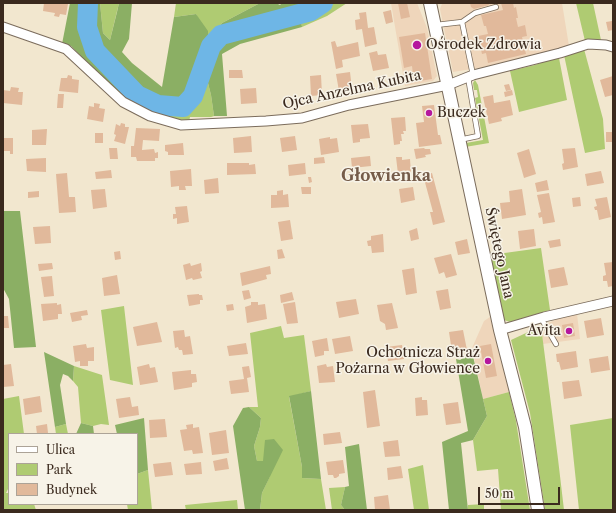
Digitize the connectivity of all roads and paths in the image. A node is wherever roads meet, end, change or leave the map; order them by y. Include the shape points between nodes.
1 (430, 3) edge
2 (496, 7) dead end
3 (462, 22) junction
4 (435, 25) junction
5 (3, 27) edge
6 (613, 47) edge
7 (471, 76) junction
8 (448, 85) junction
9 (460, 140) junction
10 (613, 301) edge
11 (541, 318) junction
12 (500, 330) junction
13 (556, 344) dead end
14 (538, 510) edge

1 - 4 street, Świętego Jana
2 - 3 lane via 475,13
3 - 4 lane
3 - 7 lane
4 - 8 street, Świętego Jana
5 - 8 street, Ojca Anzelma Kubita via 66,49 123,102 150,116 181,125 302,118 349,105
6 - 7 street, Ojca Anzelma Kubita via 588,44
7 - 8 street, Ojca Anzelma Kubita
7 - 9 lane via 478,136
8 - 9 street, Świętego Jana
9 - 12 street, Świętego Jana
10 - 11 street
11 - 12 street
11 - 13 lane
12 - 14 street, Świętego Jana via 525,427

